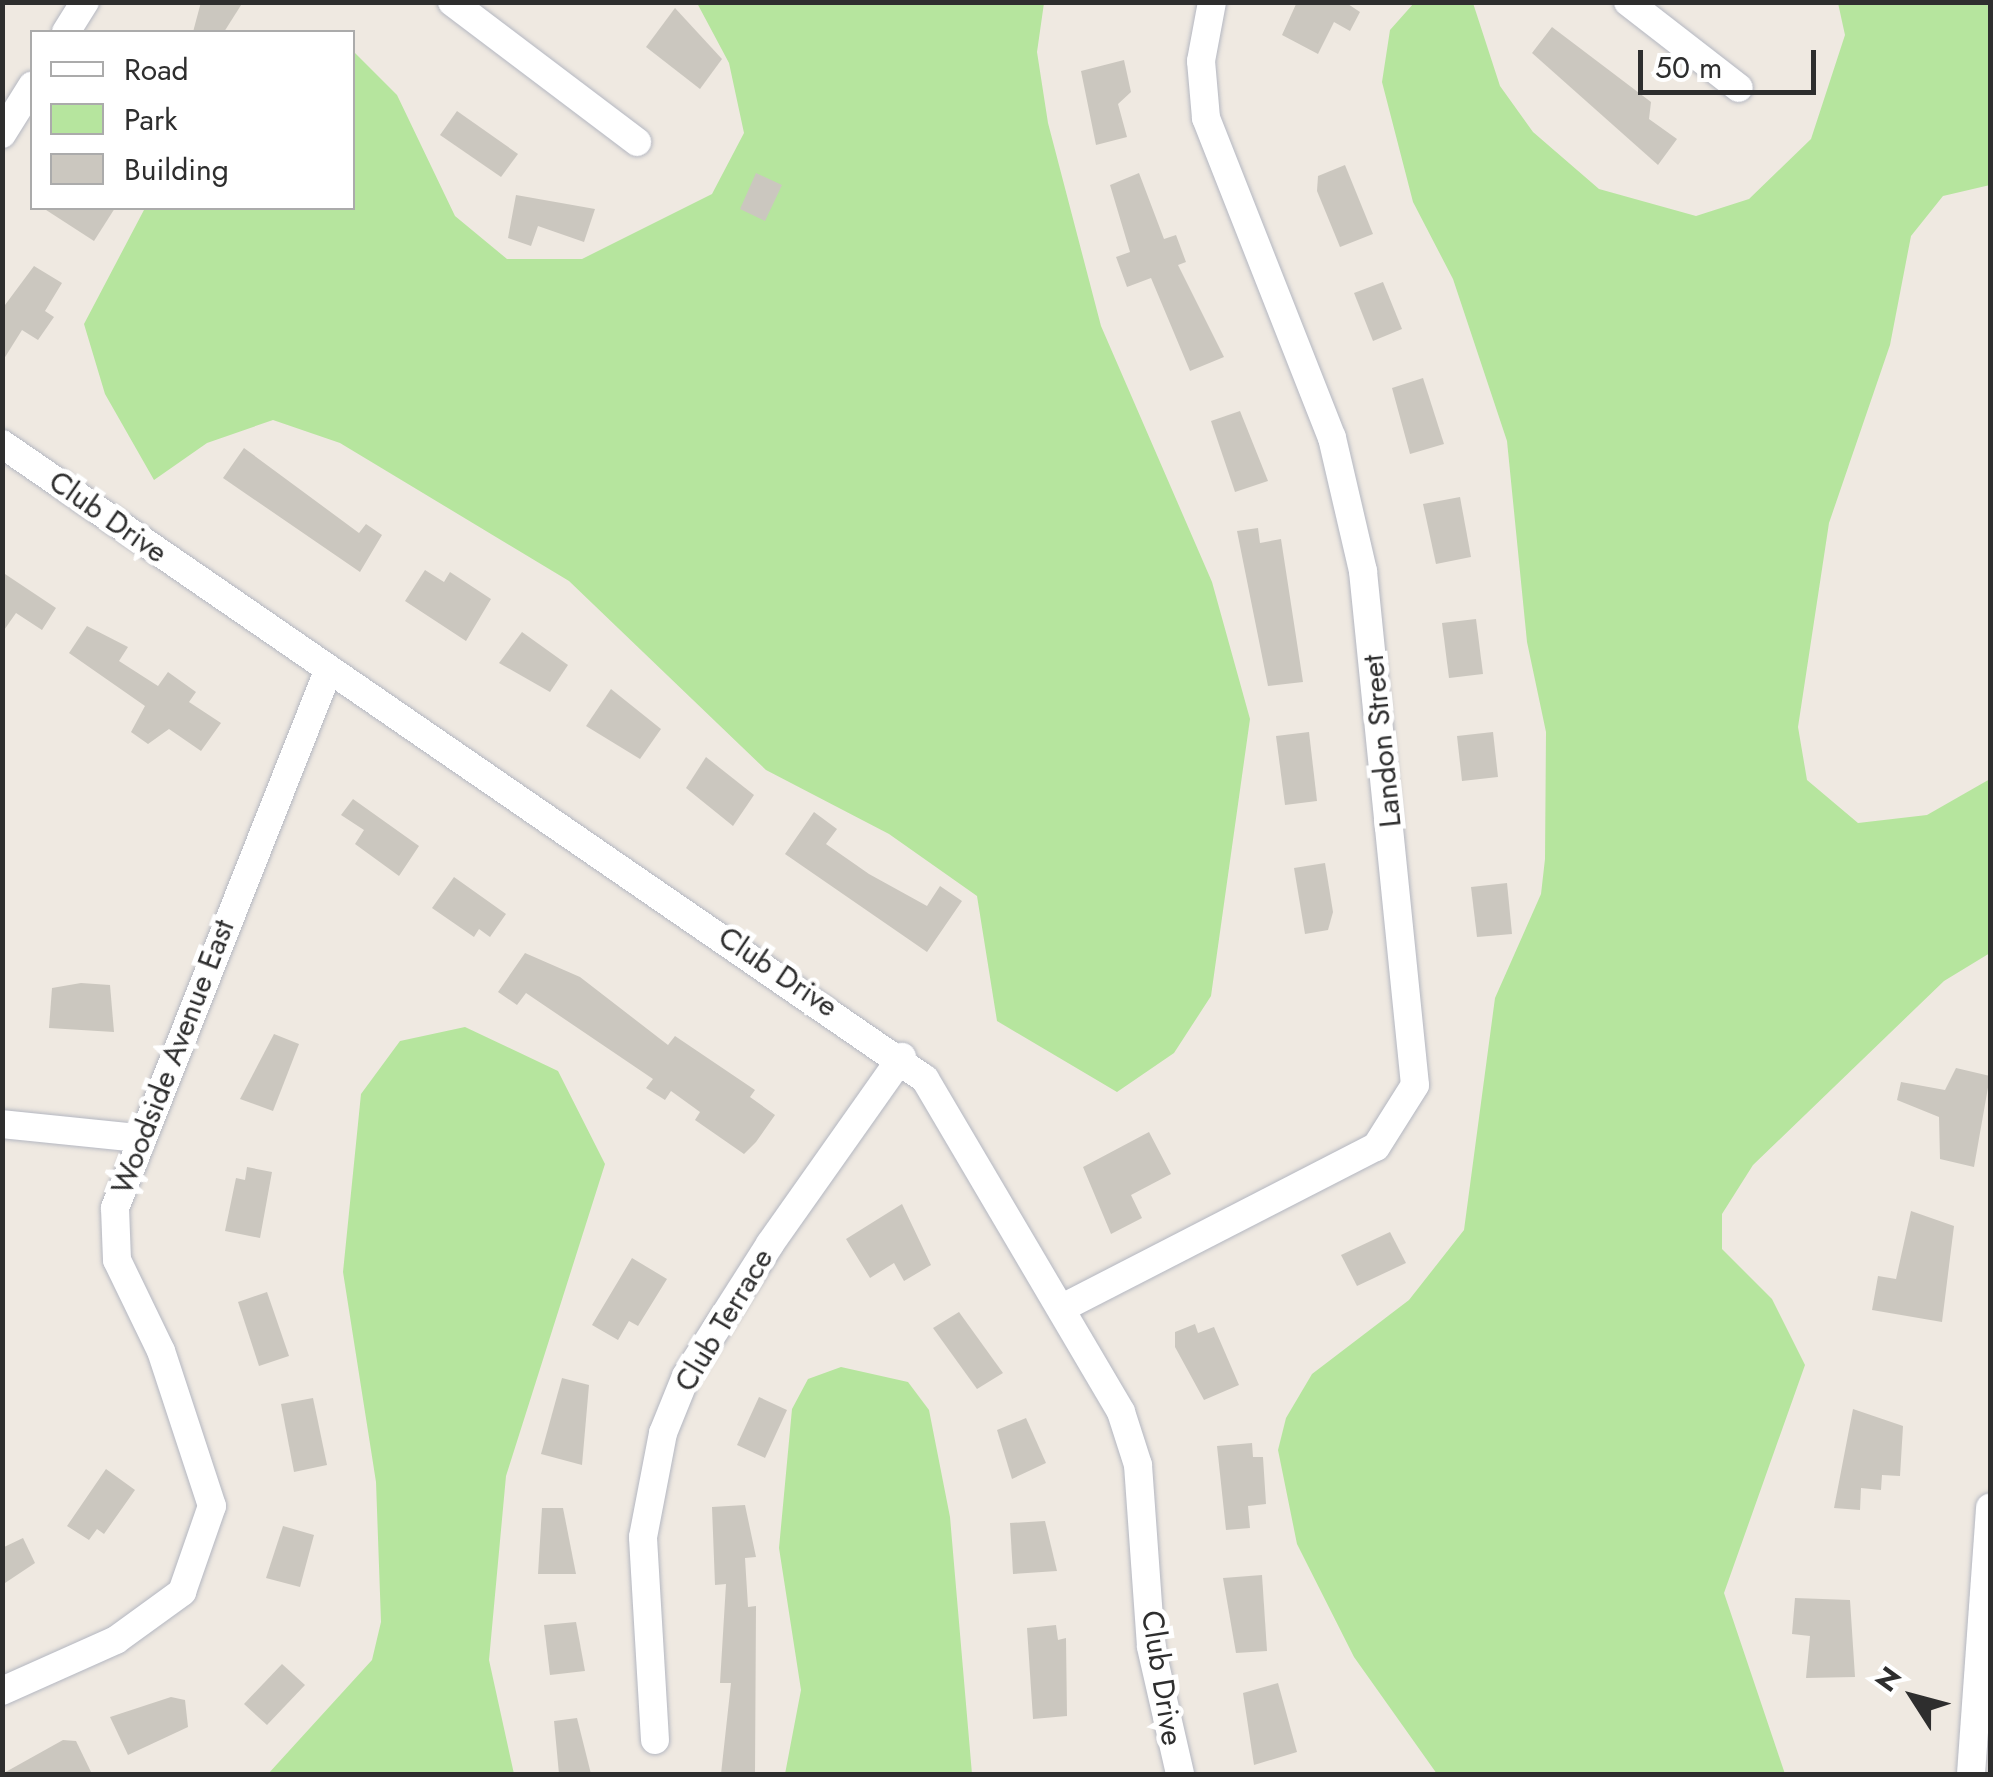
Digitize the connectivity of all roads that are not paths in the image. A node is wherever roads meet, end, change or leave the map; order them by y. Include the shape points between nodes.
1 (85, 2) edge
2 (452, 2) edge
3 (1212, 2) edge
4 (1628, 2) edge
5 (67, 30) edge
6 (1740, 88) dead end
7 (30, 89) edge
8 (2, 134) edge
9 (637, 142) dead end
10 (2, 444) edge
11 (328, 671) junction
12 (902, 1057) junction
13 (2, 1124) edge
14 (137, 1138) junction
15 (1066, 1306) junction
16 (1990, 1508) edge
17 (2, 1691) edge
18 (655, 1740) dead end
19 (1180, 1774) edge
20 (1971, 1774) edge

1 - 5 street
2 - 9 street
3 - 15 street, Landon Street via 1201,61 1206,118 1332,438 1363,571 1415,1084 1408,1110 1376,1147
4 - 6 street
7 - 8 street
10 - 11 street, Club Drive
11 - 12 street, Club Drive
11 - 14 street, Woodside Avenue East
12 - 15 street, Club Drive via 946,1106
12 - 18 street, Club Terrace via 686,1376 663,1433 643,1538
13 - 14 street
14 - 17 street, Woodside Avenue East via 115,1208 117,1260 161,1352 212,1506 182,1592 116,1640
15 - 19 street, Club Drive via 1138,1465 1151,1647
16 - 20 street

